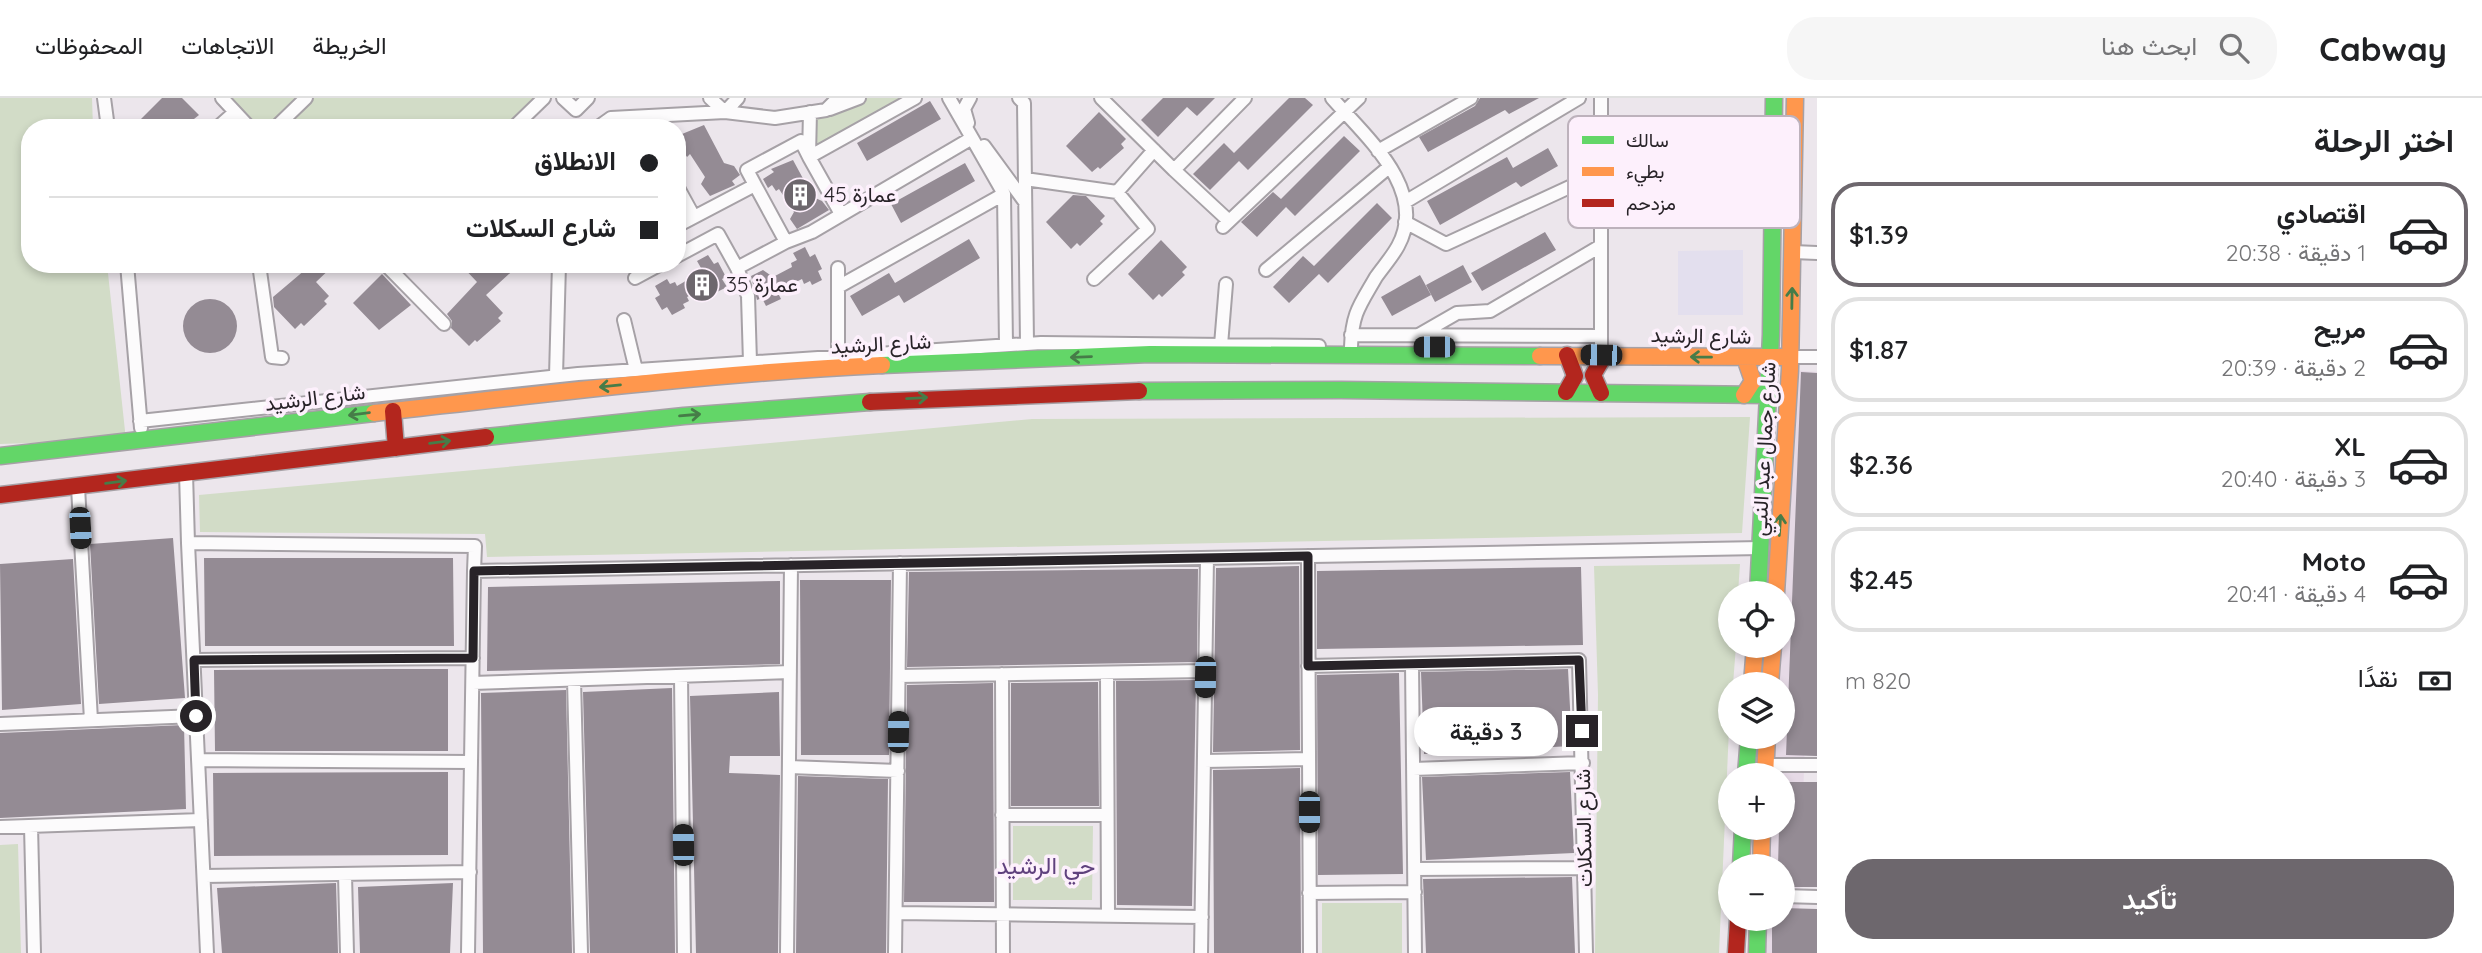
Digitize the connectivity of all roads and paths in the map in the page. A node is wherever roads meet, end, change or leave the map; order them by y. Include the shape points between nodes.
1 (104, 98) edge
2 (222, 98) edge
3 (306, 98) edge
4 (544, 98) edge
5 (563, 98) edge
6 (589, 98) edge
7 (710, 98) edge
8 (738, 98) edge
9 (838, 98) edge
10 (859, 98) edge
11 (915, 98) edge
12 (948, 98) edge
13 (970, 98) edge
14 (1019, 98) edge
15 (1101, 98) edge
16 (1245, 98) edge
17 (1332, 98) edge
18 (1359, 98) edge
19 (1471, 98) edge
20 (1579, 98) edge
21 (1601, 98) edge
22 (1774, 98) edge
23 (1796, 98) edge
24 (826, 110) junction
25 (235, 112) junction
26 (725, 112) junction
27 (810, 112) junction
28 (1344, 112) junction
29 (1601, 116) edge
30 (1774, 116) edge
31 (1796, 116) edge
32 (107, 119) edge
33 (227, 119) edge
34 (242, 119) edge
35 (284, 119) edge
36 (522, 119) edge
37 (672, 119) edge
38 (972, 138) junction
39 (1154, 150) junction
40 (1378, 151) junction
41 (809, 157) junction
42 (1389, 167) junction
43 (1174, 170) junction
44 (1025, 179) junction
45 (755, 185) junction
46 (1568, 188) edge
47 (1117, 192) junction
48 (1004, 194) junction
49 (686, 202) edge
50 (1025, 202) junction
51 (1405, 202) junction
52 (841, 214) junction
53 (694, 217) junction
54 (686, 221) edge
55 (1405, 222) junction
56 (1599, 228) edge
57 (1771, 228) edge
58 (1793, 228) edge
59 (786, 242) junction
60 (1599, 247) junction
61 (686, 251) edge
62 (1793, 252) junction
63 (1817, 253) edge
64 (737, 268) junction
65 (838, 268) dead end
66 (1266, 271) dead end
67 (128, 273) edge
68 (260, 273) edge
69 (394, 273) edge
70 (559, 273) edge
71 (644, 273) edge
72 (635, 278) dead end
73 (1094, 279) dead end
74 (1226, 284) dead end
75 (838, 287) junction
76 (624, 320) dead end
77 (444, 324) dead end
78 (1417, 337) junction
79 (1351, 341) junction
80 (1027, 343) junction
81 (1006, 345) junction
82 (1221, 345) junction
83 (1602, 349) junction
84 (1567, 355) junction
85 (838, 356) junction
86 (1769, 357) junction
87 (1790, 357) junction
88 (282, 358) dead end
89 (1745, 358) junction
90 (1817, 358) edge
91 (750, 362) junction
92 (636, 370) junction
93 (556, 376) junction
94 (1566, 392) junction
95 (1601, 393) junction
96 (1744, 395) junction
97 (1768, 395) junction
98 (393, 411) junction
99 (140, 421) junction
100 (142, 440) junction
101 (396, 447) junction
102 (0, 456) edge
103 (186, 473) junction
104 (78, 487) junction
105 (0, 495) edge
106 (188, 543) junction
107 (1761, 548) junction
108 (1308, 556) junction
109 (1207, 558) junction
110 (900, 563) junction
111 (791, 565) junction
112 (474, 571) junction
113 (1759, 581) edge
114 (1777, 581) edge
115 (473, 658) junction
116 (194, 660) junction
117 (1412, 664) junction
118 (1308, 666) junction
119 (1205, 671) junction
120 (790, 673) junction
121 (1107, 673) junction
122 (1002, 674) junction
123 (681, 676) junction
124 (899, 676) junction
125 (573, 680) junction
126 (472, 683) junction
127 (196, 716) junction
128 (91, 720) junction
129 (0, 724) edge
130 (1309, 759) junction
131 (198, 760) junction
132 (1204, 761) junction
133 (471, 762) junction
134 (1583, 763) junction
135 (1817, 765) edge
136 (789, 767) junction
137 (1795, 767) edge
138 (1413, 769) junction
139 (898, 771) junction
140 (1002, 815) junction
141 (1107, 815) junction
142 (201, 820) junction
143 (31, 826) junction
144 (0, 827) edge
145 (1585, 868) junction
146 (1414, 869) junction
147 (470, 872) junction
148 (345, 875) junction
149 (204, 876) junction
150 (1415, 892) junction
151 (1309, 893) junction
152 (1795, 896) edge
153 (1817, 897) edge
154 (896, 913) junction
155 (1003, 914) junction
156 (1108, 916) junction
157 (1202, 917) junction
158 (1737, 931) edge
159 (1758, 931) edge
160 (34, 953) edge
161 (207, 953) edge
162 (348, 953) edge
163 (468, 953) edge
164 (581, 953) edge
165 (684, 953) edge
166 (788, 953) edge
167 (895, 953) edge
168 (1003, 953) edge
169 (1201, 953) edge
170 (1310, 953) edge
171 (1415, 953) edge
172 (1587, 953) edge
173 (1736, 953) edge
174 (1757, 953) edge

1 - 32 street
2 - 25 street
3 - 35 street
4 - 36 street
5 - 6 street via 576,110
7 - 26 street
8 - 26 street
9 - 24 street
10 - 24 street
11 - 41 street
12 - 38 street
13 - 50 street via 964,108 967,121
14 - 44 street via 1024,103
15 - 39 street
16 - 43 street
17 - 28 street
18 - 28 street
19 - 40 street
20 - 51 street
21 - 29 street
22 - 30 street, شارع جمال عبد النبي
23 - 31 street, شارع جمال عبد النبي
24 - 27 street
25 - 33 street
25 - 34 street
26 - 27 street via 775,118
26 - 37 street
27 - 41 street
28 - 40 street
28 - 43 street via 1226,224
38 - 48 street
38 - 52 street
39 - 43 street
39 - 47 street
40 - 42 street
41 - 45 street via 801,141 747,170
41 - 52 street
42 - 51 street
42 - 66 street
44 - 47 street
44 - 50 street
45 - 53 street
45 - 59 street
46 - 55 street via 1446,244
47 - 73 street via 1148,229
48 - 75 street
48 - 81 street
49 - 53 street
50 - 80 street
51 - 55 street
52 - 59 street
53 - 54 street
55 - 79 street via 1399,244 1357,306
56 - 60 street
57 - 86 street, شارع جمال عبد النبي
58 - 62 street, شارع جمال عبد النبي
59 - 64 street
60 - 78 street via 1490,311 1457,313
60 - 83 street
61 - 64 street via 718,233
62 - 63 street
87 -> 62 street, شارع جمال عبد النبي
64 - 91 street via 748,296
65 - 75 street
67 - 99 street
68 - 88 street via 272,357
69 - 77 street
70 - 93 street
71 - 72 street
74 - 82 street
75 - 85 street
76 - 92 street
78 - 79 street
78 - 83 street
79 - 82 street
79 - 83 street
80 - 81 street
80 - 82 street
81 - 85 street
83 - 84 street, شارع الرشيد
89 -> 83 street, شارع الرشيد
83 - 95 street via 1594,375
84 - 94 street via 1575,376
84 -> 98 street, شارع الرشيد via 1150,354 905,363 693,377
85 - 91 street
86 - 87 street, شارع الرشيد
86 - 89 street, شارع الرشيد
86 - 97 street, شارع جمال عبد النبي
87 - 90 street
114 -> 87 street, شارع جمال عبد النبي
89 - 96 street via 1754,379
91 - 92 street
92 - 93 street
93 - 99 street
94 - 95 street
101 -> 94 street via 696,414 1017,393 1223,389
95 - 96 street
96 - 97 street
97 - 107 street, شارع جمال عبد النبي
98 -> 100 street, شارع الرشيد
98 - 101 street
99 - 100 street
100 - 102 street, شارع الرشيد
101 - 103 street
104 -> 103 street
103 - 106 street
104 - 105 street
104 - 128 street
106 - 112 street via 475,547
106 - 116 street
107 - 108 street
107 - 113 street, شارع جمال عبد النبي
108 - 109 street
108 - 118 street
109 - 110 street
109 - 119 street
110 - 111 street
110 - 124 street
111 - 112 street
111 - 120 street
112 - 115 street
115 - 116 street
115 - 126 street
116 - 127 street
117 - 118 street
117 - 134 street, شارع السكلات via 1579,660
117 - 138 street
118 - 130 street
119 - 121 street
119 - 132 street
120 - 123 street
120 - 136 street
121 - 122 street
121 - 141 street
122 - 124 street
122 - 140 street
123 - 125 street
123 - 165 street
124 - 139 street
125 - 126 street
125 - 164 street
126 - 133 street
127 - 128 street
127 - 131 street
128 - 129 street
130 - 132 street
130 - 151 street
131 - 133 street
131 - 142 street
132 - 157 street
133 - 147 street
134 - 138 street
134 - 145 street, شارع السكلات
135 - 137 street
136 - 139 street
136 - 166 street
138 - 146 street
139 - 154 street
140 - 141 street
140 - 155 street
141 - 156 street
142 - 143 street
142 - 149 street
143 - 144 street
143 - 160 street
145 - 146 street
145 - 172 street, شارع السكلات
146 - 150 street
147 - 148 street
147 - 163 street
148 - 149 street
148 - 162 street
149 - 161 street
150 - 151 street
150 - 171 street
151 - 170 street
152 - 153 street
154 - 155 street
154 - 167 street
155 - 156 street
155 - 168 street
156 - 157 street
157 - 169 street
158 - 173 street
159 - 174 street

